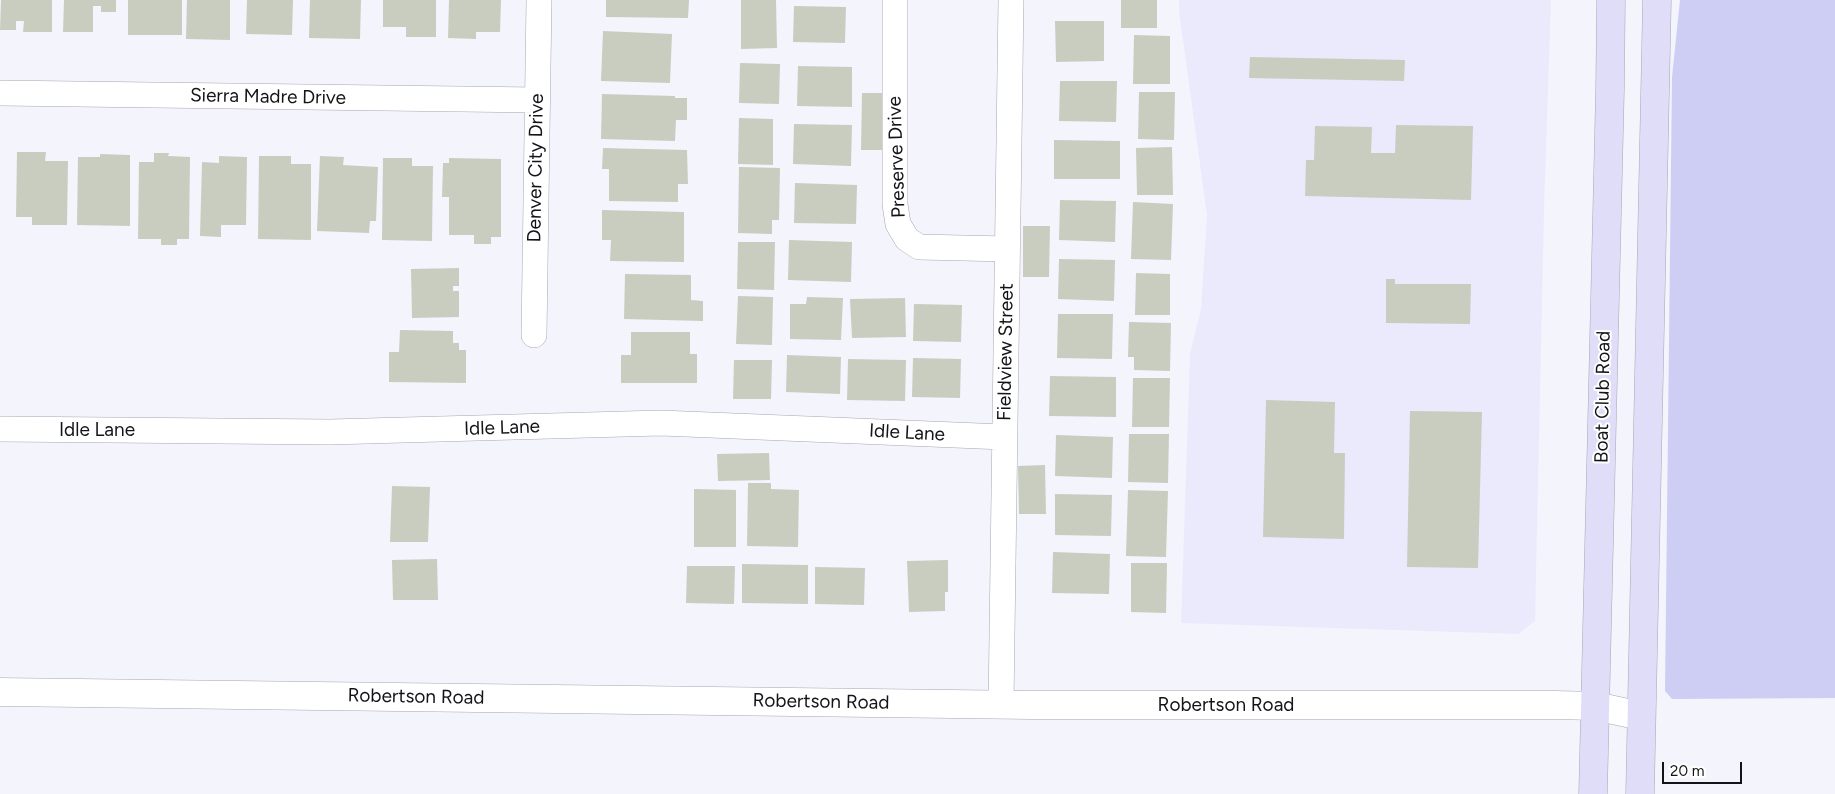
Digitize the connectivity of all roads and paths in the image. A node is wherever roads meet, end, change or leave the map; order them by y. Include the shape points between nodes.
1 (539, 0) edge
2 (895, 0) edge
3 (1011, 0) edge
4 (1610, 0) edge
5 (1657, 0) edge
6 (0, 93) edge
7 (537, 100) junction
8 (1007, 249) junction
9 (534, 335) dead end
10 (0, 429) edge
11 (1004, 437) junction
12 (0, 692) edge
13 (1000, 705) junction
14 (1595, 706) junction
15 (1641, 716) junction
16 (1594, 794) edge
17 (1640, 794) edge

1 - 7 street, Denver City Drive
2 - 8 street, Preserve Drive via 895,204 898,224 907,239 919,247
3 - 8 street, Fieldview Street
4 - 14 main road, Boat Club Road
5 - 15 main road
6 - 7 street, Sierra Madre Drive
7 - 9 street, Denver City Drive
8 - 11 street, Fieldview Street
10 - 11 street, Idle Lane via 330,432 661,422
11 - 13 street, Fieldview Street
12 - 13 street, Robertson Road
13 - 14 street, Robertson Road
14 - 15 street, Robertson Road
14 - 16 main road, Boat Club Road
15 - 17 main road

